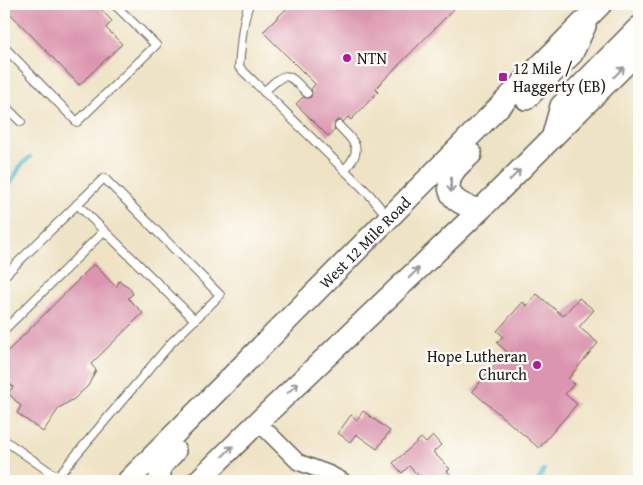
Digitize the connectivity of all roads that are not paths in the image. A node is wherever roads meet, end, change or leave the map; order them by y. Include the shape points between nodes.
1 (114, 4) edge
2 (249, 4) edge
3 (590, 7) edge
4 (639, 27) edge
5 (4, 47) edge
6 (639, 51) edge
7 (264, 92) junction
8 (307, 93) dead end
9 (4, 105) edge
10 (21, 122) dead end
11 (339, 126) dead end
12 (552, 138) junction
13 (344, 170) junction
14 (77, 204) junction
15 (480, 210) junction
16 (388, 218) junction
17 (104, 231) junction
18 (4, 276) edge
19 (298, 310) junction
20 (195, 320) junction
21 (4, 330) edge
22 (258, 422) junction
23 (4, 440) edge
24 (61, 479) edge
25 (128, 481) edge
26 (160, 481) edge
27 (198, 481) edge
28 (344, 481) edge

1 - 5 lane via 156,45 77,122
2 - 7 lane via 243,18 240,67
3 -> 15 main road via 572,54 452,175 450,188 455,199
3 - 16 main road, West 12 Mile Road
4 - 12 main road via 561,106
12 -> 6 main road
7 - 8 lane via 286,75
7 - 13 lane
9 - 10 lane
11 - 13 lane via 357,146 356,155
15 -> 12 main road
13 - 16 lane
14 - 17 lane
14 - 18 lane
14 - 20 lane via 104,178 220,295
22 -> 15 main road
16 - 19 main road, West 12 Mile Road
17 - 20 lane
17 - 21 lane
19 - 25 main road, West 12 Mile Road
19 - 26 main road via 275,350 163,463
20 - 24 lane via 172,342
27 -> 22 main road
22 - 28 street via 298,462
23 - 24 lane

